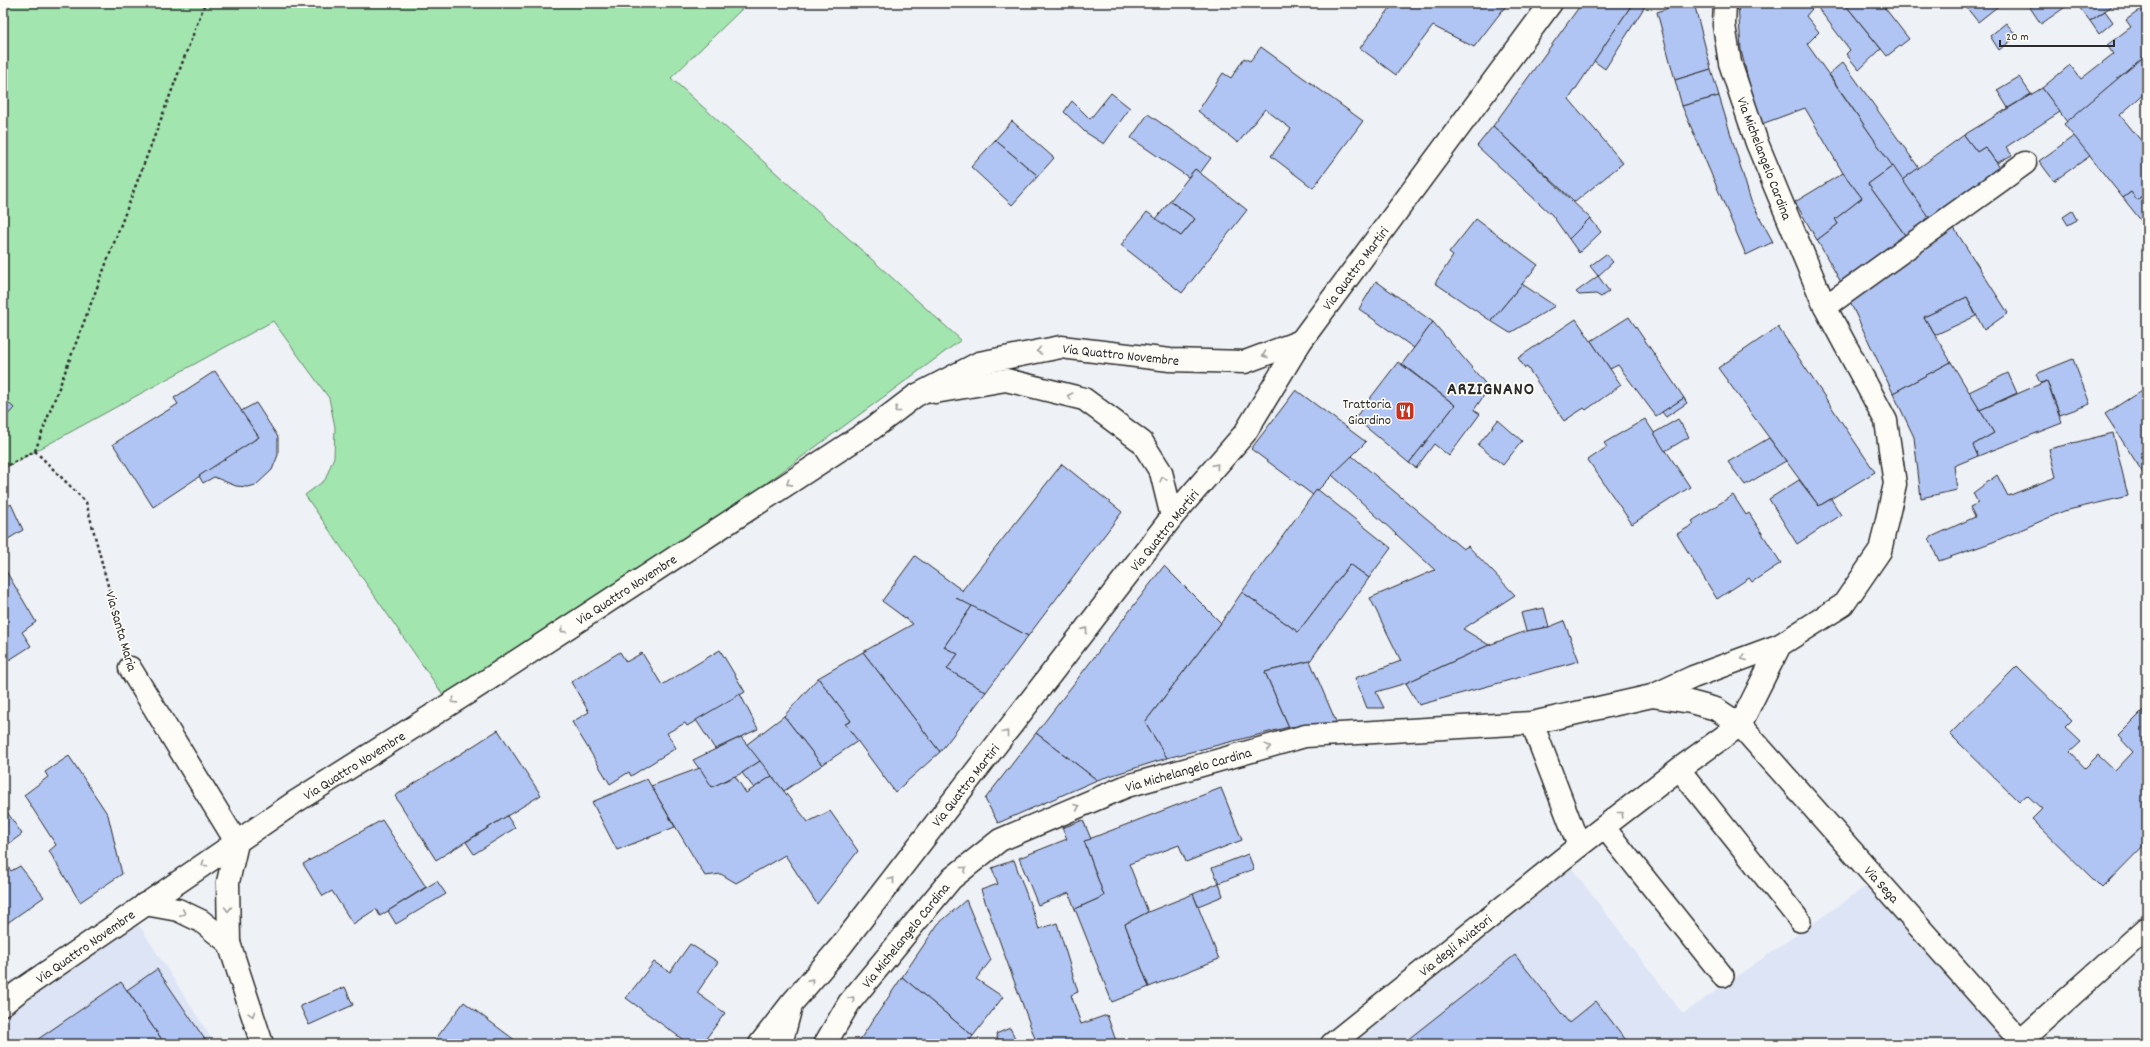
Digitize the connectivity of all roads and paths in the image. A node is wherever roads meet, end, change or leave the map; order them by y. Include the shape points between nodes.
1 (205, 3) edge
2 (1551, 3) edge
3 (1725, 3) edge
4 (2025, 163) dead end
5 (1825, 307) junction
6 (1301, 341) junction
7 (915, 396) junction
8 (36, 451) junction
9 (3, 468) edge
10 (1172, 517) junction
11 (1780, 645) junction
12 (130, 668) joint
13 (1652, 696) junction
14 (1532, 723) junction
15 (1740, 725) junction
16 (1679, 769) junction
17 (1604, 827) junction
18 (237, 843) junction
19 (1579, 846) junction
20 (145, 904) junction
21 (1800, 921) dead end
22 (2147, 928) edge
23 (229, 943) junction
24 (1723, 976) dead end
25 (3, 1004) edge
26 (791, 1004) junction
27 (2020, 1043) edge
28 (262, 1044) edge
29 (760, 1044) edge
30 (781, 1044) edge
31 (825, 1044) edge
32 (1332, 1044) edge

1 - 8 path
2 - 6 street, Via Quattro Martiri
3 - 5 street, Via Michelangelo Cardina via 1724,25 1730,63 1757,143
4 - 5 street
5 - 11 street, Via Michelangelo Cardina via 1886,421 1895,484 1880,551 1843,605
6 -> 7 street, Via Quattro Novembre via 1244,362 1170,360 1061,347 979,363
10 -> 6 street, Via Quattro Martiri via 1244,433
10 -> 7 street via 1161,472 1142,442 1084,400 1006,380
7 -> 18 street, Via Quattro Novembre via 873,428 296,802
8 - 9 path
8 - 12 path, Via Santa Maria via 86,502
26 -> 10 street, Via Quattro Martiri via 841,946
11 -> 13 street, Via Michelangelo Cardina via 1693,677
11 - 15 street
12 - 18 street, Via Santa Maria
13 - 14 street, Via Michelangelo Cardina
13 - 15 street, Via Michelangelo Cardina via 1716,709
14 - 19 street
31 -> 14 street, Via Michelangelo Cardina via 848,1004 951,879 1000,840 1127,786 1305,736
15 - 16 street, Via degli Aviatori
15 - 27 street, Via Sega
17 -> 16 street, Via degli Aviatori
16 - 21 lane
17 - 19 street, Via degli Aviatori
17 - 24 lane
18 -> 20 street, Via Quattro Novembre
18 -> 23 street via 228,882
19 - 32 street, Via degli Aviatori
20 -> 23 street via 178,910 201,921
20 - 25 street, Via Quattro Novembre
22 - 27 street
23 -> 28 street
26 - 29 street, Via Quattro Martiri
26 - 30 street

